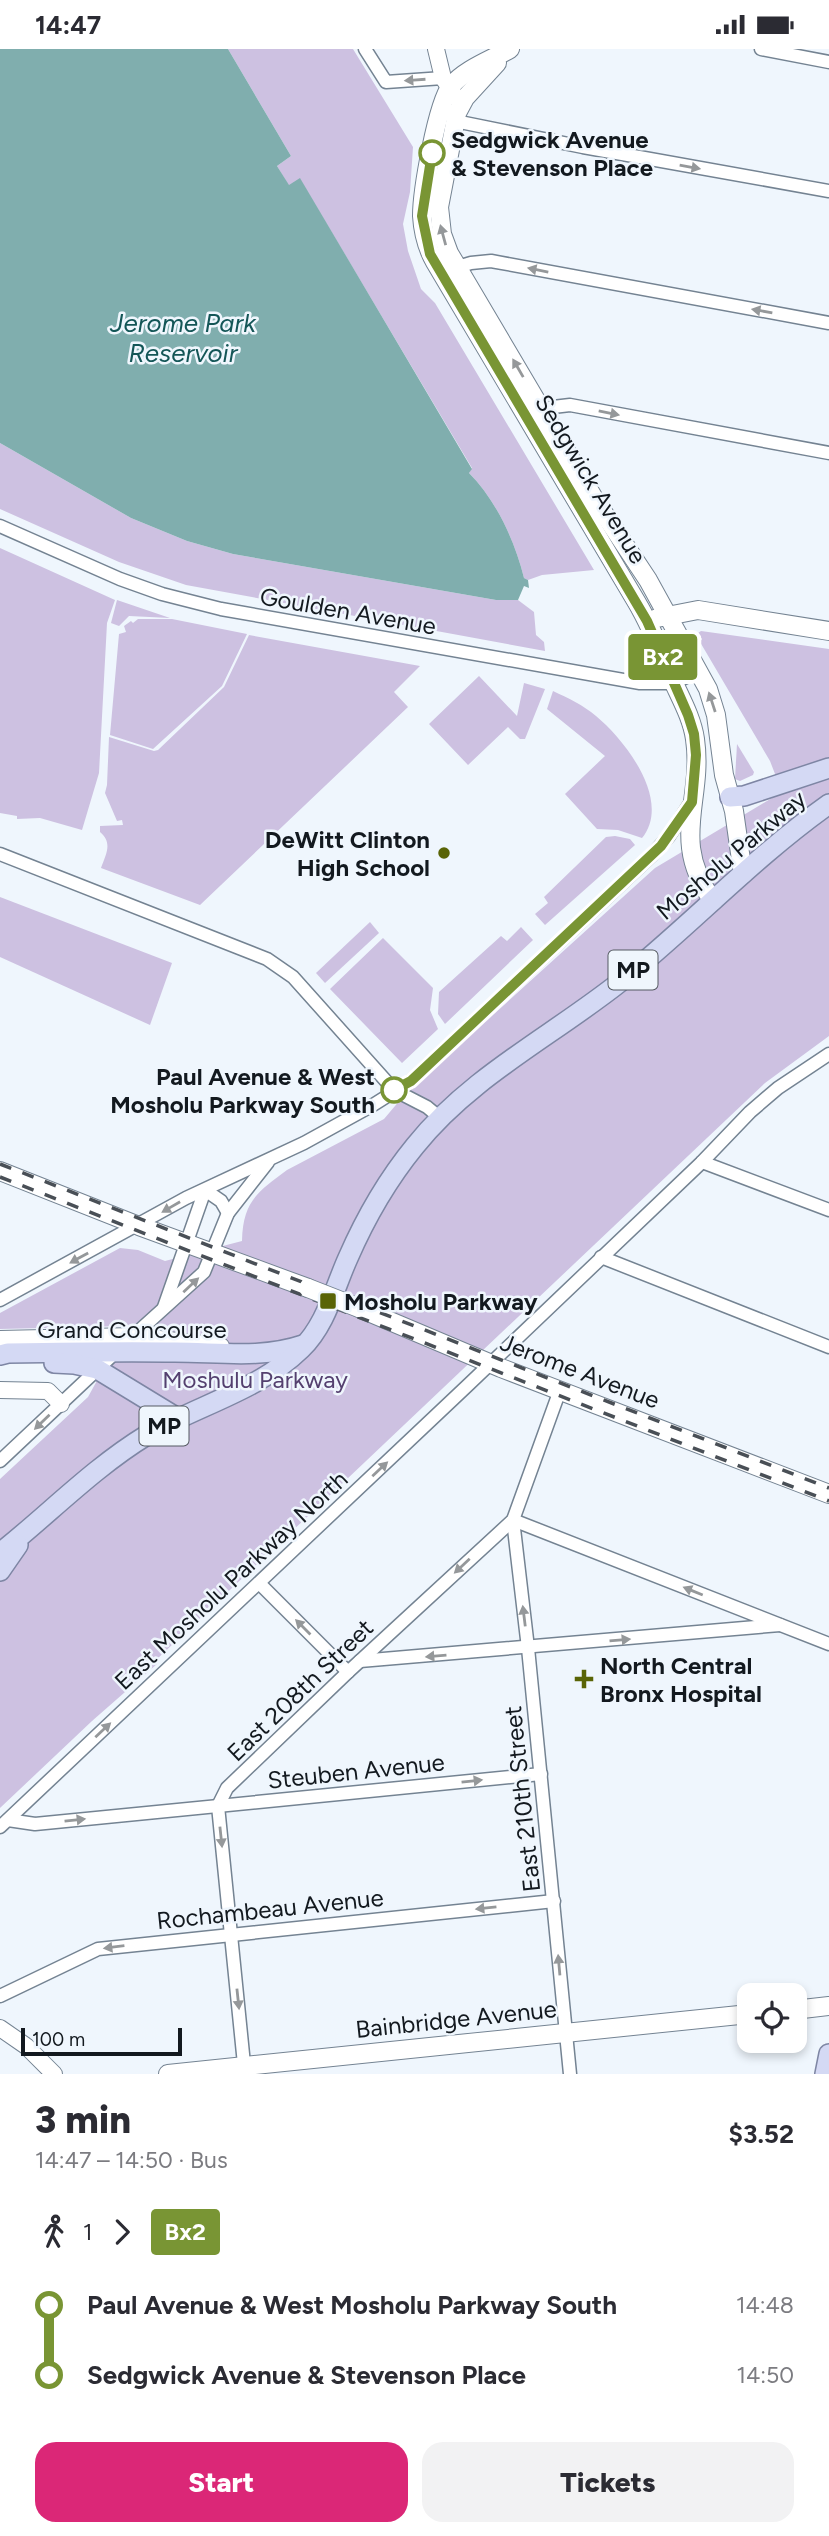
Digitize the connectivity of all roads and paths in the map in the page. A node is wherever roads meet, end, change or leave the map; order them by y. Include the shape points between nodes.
1 (365, 49) edge
2 (436, 49) edge
3 (509, 49) edge
4 (761, 49) edge
5 (785, 51) edge
6 (829, 62) edge
7 (446, 84) junction
8 (462, 103) junction
9 (455, 121) junction
10 (829, 191) edge
11 (449, 270) junction
12 (829, 323) edge
13 (536, 416) junction
14 (829, 453) edge
15 (0, 526) edge
16 (667, 615) junction
17 (647, 621) junction
18 (829, 631) edge
19 (698, 671) junction
20 (674, 683) junction
21 (829, 768) edge
22 (730, 797) junction
23 (692, 802) junction
24 (829, 804) edge
25 (0, 854) edge
26 (743, 874) junction
27 (713, 901) junction
28 (829, 1055) edge
29 (394, 1090) junction
30 (439, 1117) junction
31 (271, 1160) junction
32 (702, 1162) junction
33 (0, 1171) edge
34 (205, 1189) junction
35 (829, 1210) edge
36 (229, 1213) junction
37 (139, 1226) junction
38 (185, 1243) junction
39 (213, 1254) junction
40 (601, 1257) junction
41 (0, 1300) edge
42 (163, 1311) junction
43 (134, 1336) junction
44 (0, 1339) edge
45 (307, 1343) junction
46 (829, 1347) edge
47 (117, 1351) junction
48 (264, 1353) junction
49 (0, 1355) edge
50 (0, 1362) edge
51 (490, 1363) junction
52 (97, 1369) junction
53 (0, 1390) edge
54 (560, 1390) junction
55 (61, 1404) junction
56 (178, 1419) junction
57 (0, 1461) edge
58 (829, 1494) edge
59 (513, 1520) junction
60 (31, 1528) junction
61 (0, 1553) edge
62 (0, 1571) edge
63 (259, 1583) junction
64 (732, 1607) junction
65 (780, 1625) junction
66 (712, 1631) junction
67 (829, 1644) edge
68 (528, 1648) junction
69 (360, 1661) junction
70 (348, 1672) junction
71 (541, 1774) junction
72 (218, 1806) junction
73 (4, 1823) edge
74 (554, 1901) junction
75 (231, 1933) junction
76 (0, 1996) edge
77 (829, 2006) edge
78 (807, 2009) edge
79 (737, 2015) edge
80 (0, 2028) edge
81 (565, 2033) junction
82 (829, 2054) edge
83 (245, 2069) edge
84 (54, 2074) edge
85 (168, 2074) edge
86 (570, 2074) edge
87 (825, 2074) edge

7 -> 1 street via 386,82
2 - 7 street
3 - 7 main road
3 - 8 main road
4 - 5 street
5 - 6 street
7 - 8 street
7 - 11 main road, Sedgwick Avenue via 423,207 428,248
8 - 9 main road, Sedgwick Avenue
9 -> 10 street
11 -> 9 main road, Sedgwick Avenue via 439,216
12 -> 11 street via 496,262
11 - 13 main road, Sedgwick Avenue
13 -> 14 street via 569,405
13 - 16 main road, Sedgwick Avenue
13 - 17 main road, Sedgwick Avenue
15 - 20 street, Goulden Avenue via 120,579 197,604 632,682
16 - 17 main road
16 - 18 main road via 702,611
16 - 19 main road, Sedgwick Avenue
17 - 20 main road, Sedgwick Avenue
19 - 20 street, Goulden Avenue
22 -> 19 main road, Sedgwick Avenue via 714,706
20 - 23 main road, Sedgwick Avenue via 695,743
21 - 22 main road
22 - 26 main road, Sedgwick Avenue
23 - 27 main road, Sedgwick Avenue via 693,858
23 - 29 street via 643,864 411,1081
24 - 26 main road, Mosholu Parkway / MP
25 - 29 street via 267,959 293,977
26 - 27 main road, Mosholu Parkway / MP
27 - 30 main road, Mosholu Parkway / MP via 601,997
28 - 32 street, East Mosholu Parkway North via 750,1112
29 - 30 street
29 - 31 street
30 - 45 main road, Mosholu Parkway / MP via 375,1205 321,1324
31 - 34 street
31 - 36 street
32 - 35 street
32 - 40 street, East Mosholu Parkway North
33 - 37 main road, Jerome Avenue
34 - 36 street via 222,1201
34 -> 37 street
34 - 38 street
36 - 39 street
37 - 38 main road, Jerome Avenue
37 -> 41 street
38 - 39 main road, Jerome Avenue
38 - 42 street
42 -> 39 street via 204,1272
39 - 51 main road, Jerome Avenue, bridge
40 - 46 street
40 - 51 street, East Mosholu Parkway North
42 - 43 street
43 - 44 street, Grand Concourse
43 - 47 street
43 - 48 street, Grand Concourse
45 - 48 main road, Grand Concourse
45 - 56 main road, Mosholu Parkway / MP via 271,1374
47 - 48 main road, Grand Concourse
47 - 49 main road, Grand Concourse
47 - 52 street
50 - 52 main road, Grand Concourse
51 - 54 main road, Jerome Avenue
63 -> 51 street, East Mosholu Parkway North
52 - 55 street
52 - 56 main road, Grand Concourse
53 - 55 street via 48,1391
54 - 58 main road, Jerome Avenue
54 - 59 street, East 208th Street
55 -> 57 street
56 - 60 main road, Mosholu Parkway / MP via 119,1454
64 -> 59 street
68 -> 59 street, East 210th Street
59 -> 69 street, East 208th Street
60 - 61 main road, Mosholu Parkway / MP
60 - 62 main road, Mosholu Parkway / MP
70 -> 63 street
73 -> 63 street, East Mosholu Parkway North
64 - 65 street
64 - 66 street via 723,1624
65 - 66 street
65 - 67 street
68 -> 66 street
68 -> 69 street
68 - 71 street, East 210th Street
69 - 70 street, East 208th Street
70 - 72 street, East 208th Street via 227,1788
72 -> 71 street, Steuben Avenue
71 - 74 street, East 210th Street
73 -> 72 street, Steuben Avenue
72 -> 75 street
74 -> 75 street, Rochambeau Avenue
81 -> 74 street, East 210th Street
75 -> 76 street, Rochambeau Avenue via 98,1949
75 -> 83 street
77 - 78 main road
79 - 81 main road, Bainbridge Avenue
80 - 84 street
81 - 83 main road, Bainbridge Avenue
81 - 86 street, East 210th Street
82 - 87 main road
83 - 85 main road, Bainbridge Avenue

